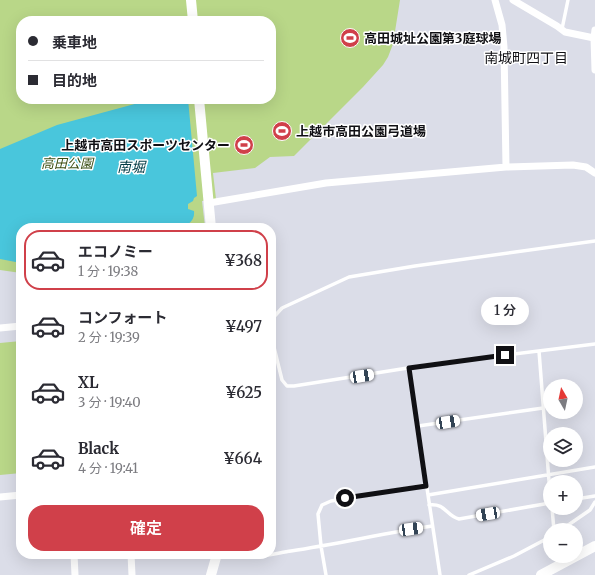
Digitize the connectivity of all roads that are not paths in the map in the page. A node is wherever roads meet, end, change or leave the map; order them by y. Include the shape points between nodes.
1 (191, 0) edge
2 (495, 0) edge
3 (513, 0) edge
4 (568, 0) edge
5 (193, 16) edge
6 (562, 29) junction
7 (595, 30) edge
8 (594, 38) junction
9 (595, 70) edge
10 (199, 104) edge
11 (506, 167) junction
12 (595, 173) edge
13 (209, 203) junction
14 (211, 223) edge
15 (595, 241) edge
16 (276, 315) edge
17 (16, 326) edge
18 (0, 328) edge
19 (595, 344) edge
20 (539, 351) junction
21 (276, 355) edge
22 (409, 368) junction
23 (543, 408) joint
24 (544, 419) edge
25 (418, 426) junction
26 (595, 467) edge
27 (548, 475) edge
28 (553, 475) edge
29 (543, 477) edge
30 (426, 486) junction
31 (16, 495) edge
32 (428, 495) junction
33 (595, 496) edge
34 (0, 497) edge
35 (583, 498) edge
36 (595, 502) edge
37 (543, 504) edge
38 (429, 505) junction
39 (571, 523) edge
40 (432, 526) junction
41 (543, 541) edge
42 (321, 546) junction
43 (595, 546) edge
44 (276, 553) edge
45 (74, 559) edge
46 (131, 559) edge
47 (216, 559) edge
48 (75, 575) edge
49 (132, 575) edge
50 (211, 575) edge
51 (326, 575) edge
52 (440, 575) edge
53 (469, 575) edge
54 (541, 575) edge

1 - 5 street
2 - 11 street via 502,25 504,47
3 - 6 street
4 - 6 lane
6 - 8 street via 565,32
7 - 8 street
8 - 9 street
10 - 13 street
11 - 12 street via 573,165 586,167
11 - 13 street via 326,183
13 - 14 street
15 - 16 lane via 349,277 282,308
17 - 18 street
19 - 20 lane
20 - 22 lane
20 - 23 lane
21 - 22 lane via 282,380 287,386
22 - 25 lane
23 - 25 lane
24 - 27 lane
25 - 30 lane
26 - 28 lane
29 - 32 lane
30 - 32 lane
30 - 42 lane via 390,490 325,503 318,514
31 - 34 street
32 - 38 lane
33 - 35 lane
36 - 39 lane via 590,510
37 - 38 lane via 459,520 452,517 442,506
38 - 40 lane
40 - 42 lane
40 - 52 lane
41 - 53 lane
42 - 44 lane
42 - 51 lane
43 - 54 street
45 - 48 street
46 - 49 street
47 - 50 street

